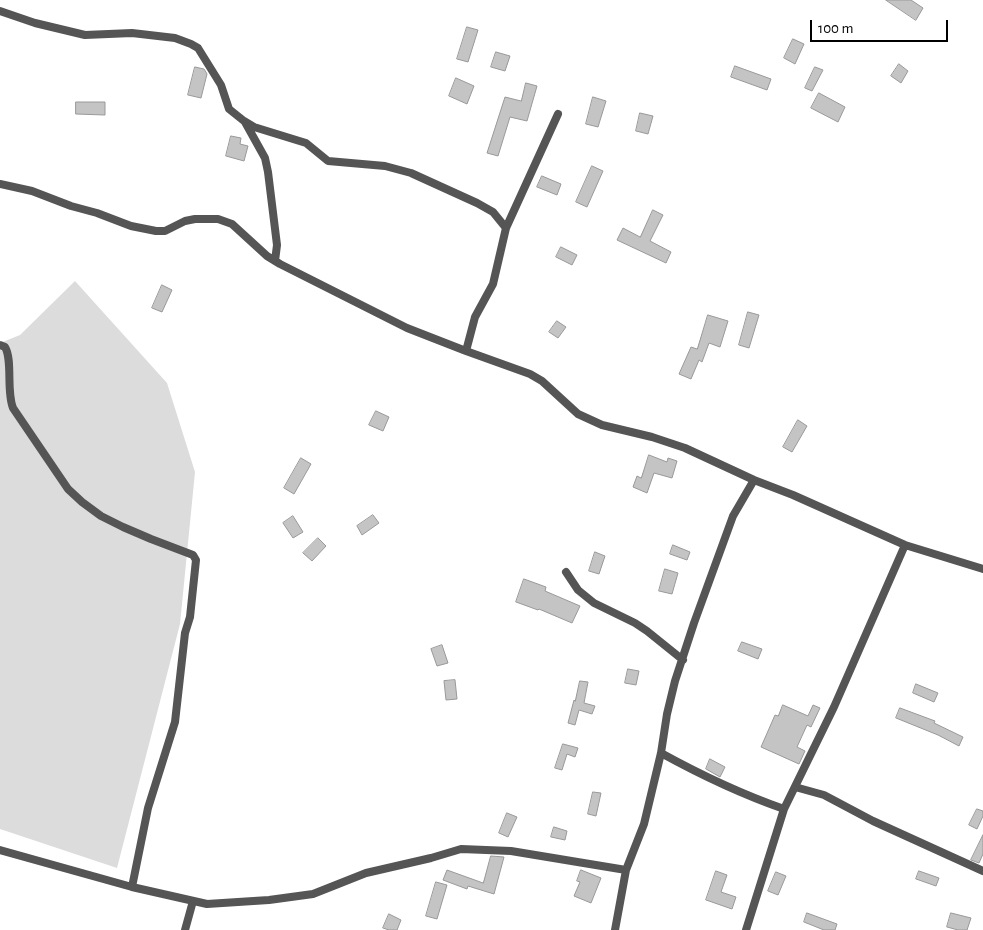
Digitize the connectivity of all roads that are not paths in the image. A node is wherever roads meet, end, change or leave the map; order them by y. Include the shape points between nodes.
1 (0, 11) edge
2 (558, 114) dead end
3 (244, 121) junction
4 (0, 184) edge
5 (506, 228) junction
6 (275, 262) junction
7 (0, 345) edge
8 (466, 351) junction
9 (754, 480) junction
10 (905, 545) junction
11 (983, 569) edge
12 (566, 572) dead end
13 (683, 660) junction
14 (661, 753) junction
15 (795, 787) junction
16 (784, 809) junction
17 (0, 850) edge
18 (626, 870) junction
19 (983, 871) edge
20 (132, 887) junction
21 (193, 901) junction
22 (185, 930) edge
23 (615, 930) edge
24 (746, 930) edge

1 - 3 street via 85,35 132,33 175,38 191,44 198,48 220,85 229,109
2 - 5 street
3 - 5 street via 263,131 306,143 328,161 385,166 411,174 493,212
3 - 6 street via 268,172 278,245
4 - 6 street via 32,191 150,230 165,230 195,219 218,219 232,224
5 - 8 street via 493,284 475,317
6 - 8 street via 407,328
7 - 20 street via 5,347 8,355 13,408 68,489 101,516 195,558 175,722 148,808
8 - 9 street via 530,374 578,414 602,425 685,448
9 - 10 street via 793,494
9 - 13 street via 733,516
10 - 11 street
10 - 15 street
12 - 13 street via 578,590 594,603 635,623
13 - 14 street via 667,714
14 - 16 street via 754,799
14 - 18 street via 644,824
15 - 16 street
15 - 19 street via 824,795
16 - 24 street
17 - 20 street
18 - 21 street via 511,851 461,849 366,873 313,894 207,904
18 - 23 street
20 - 21 street
21 - 22 street

